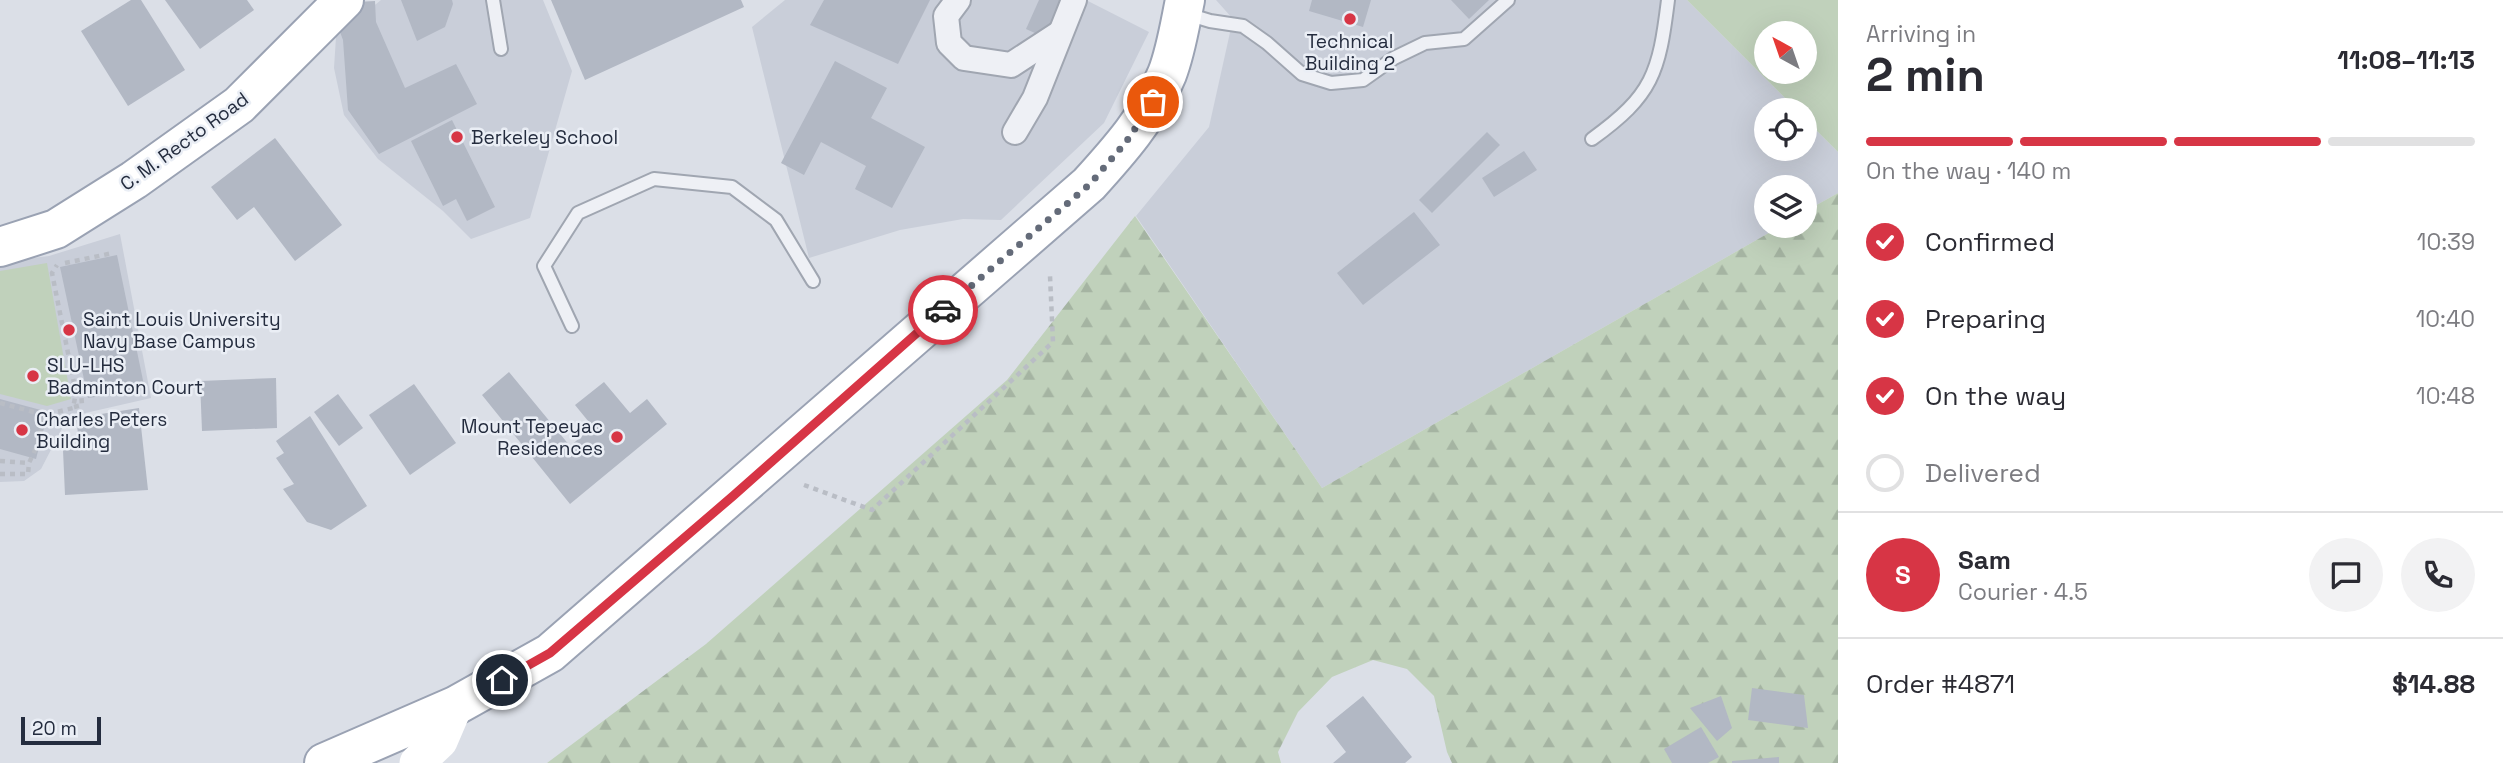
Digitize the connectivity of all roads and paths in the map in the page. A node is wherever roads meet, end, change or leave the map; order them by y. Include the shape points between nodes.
1 (344, 0) edge
2 (493, 0) edge
3 (958, 0) edge
4 (1074, 0) edge
5 (1508, 0) edge
6 (1668, 0) edge
7 (1184, 6) edge
8 (1060, 33) junction
9 (501, 49) dead end
10 (1015, 132) dead end
11 (1592, 139) dead end
12 (0, 247) edge
13 (113, 253) dead end
14 (1050, 276) dead end
15 (813, 281) dead end
16 (572, 326) dead end
17 (83, 374) dead end
18 (0, 403) edge
19 (73, 408) junction
20 (45, 415) junction
21 (0, 461) edge
22 (29, 463) junction
23 (0, 474) edge
24 (804, 485) dead end
25 (455, 706) junction
26 (324, 763) edge
27 (417, 763) edge

1 - 12 main road, C. M. Recto Road via 239,105 56,229
2 - 9 lane
3 - 8 street via 946,16 949,43 964,58 1012,65
4 - 8 street
5 - 7 lane via 1464,39 1425,43 1363,80 1331,83 1302,74 1243,26 1210,21
6 - 11 lane via 1657,68 1641,97
7 - 25 main road via 1167,73 1153,102 1090,184 550,653
8 - 10 street via 1035,98
13 - 19 path via 54,266 52,272 76,393
14 - 24 path via 1052,342 873,510
15 - 16 lane via 776,220 732,187 654,179 578,214 544,266
17 - 19 path via 82,405
18 - 20 path
19 - 20 path
20 - 22 path
21 - 22 path
22 - 23 path via 28,474
25 - 26 main road
25 - 27 main road via 440,741

